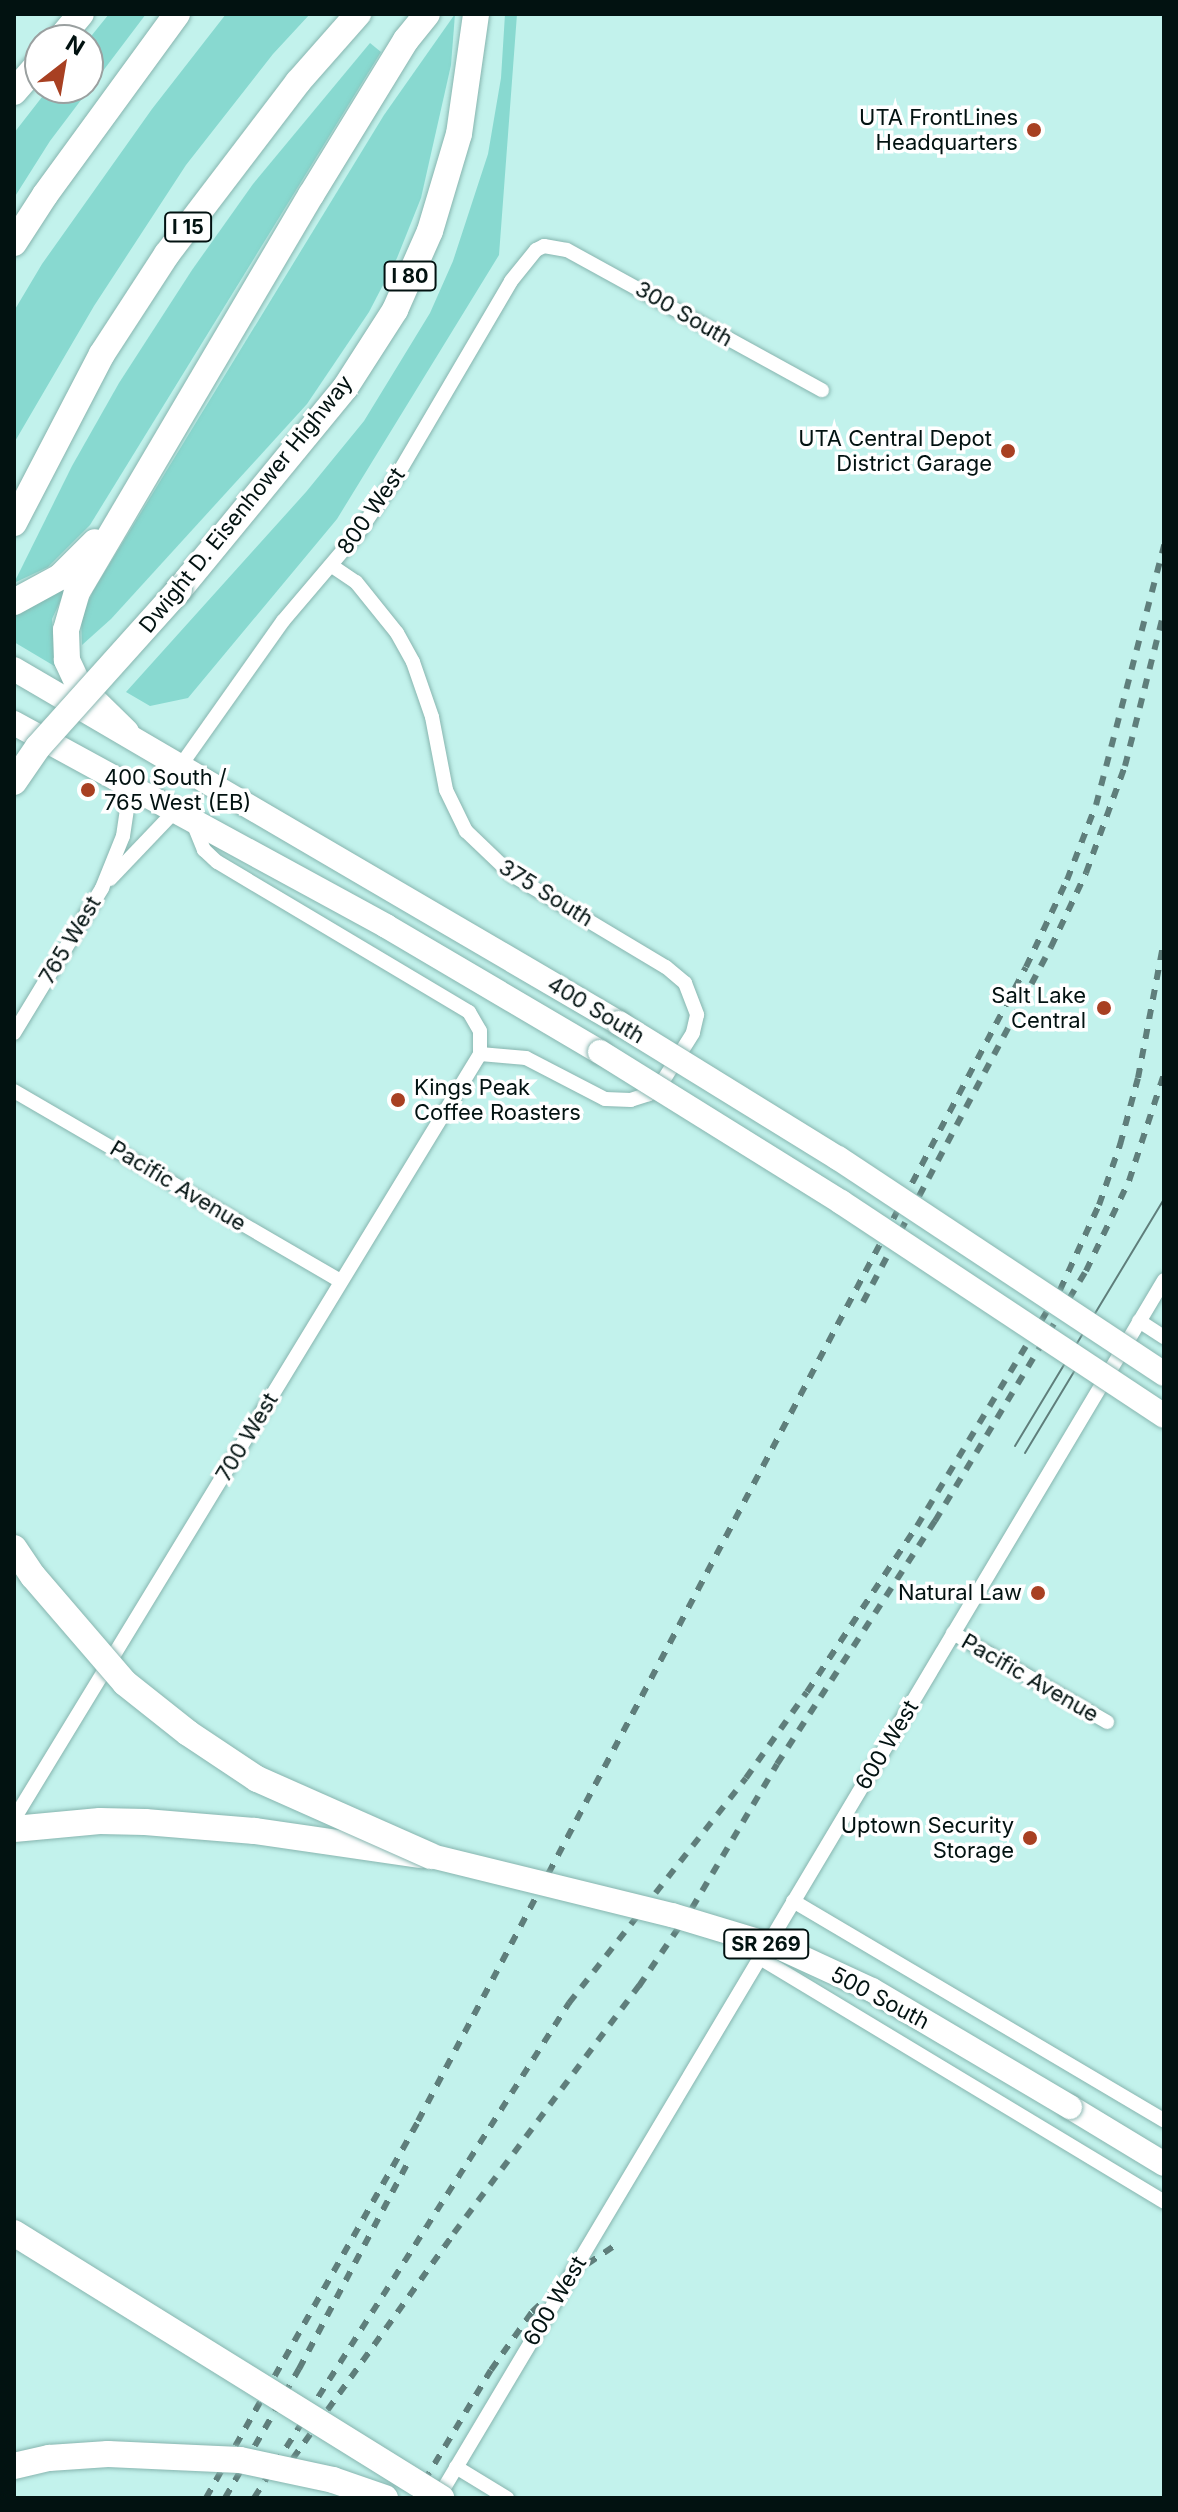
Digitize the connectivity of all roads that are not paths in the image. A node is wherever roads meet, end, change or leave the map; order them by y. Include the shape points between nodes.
1 (177, 14) edge
2 (358, 14) edge
3 (427, 14) edge
4 (476, 14) edge
5 (14, 243) edge
6 (544, 246) joint
7 (822, 390) dead end
8 (168, 437) junction
9 (14, 523) edge
10 (332, 566) junction
11 (14, 602) edge
12 (14, 669) edge
13 (14, 723) edge
14 (126, 732) junction
15 (181, 765) junction
16 (14, 782) edge
17 (130, 789) junction
18 (184, 818) junction
19 (102, 888) junction
20 (14, 1033) edge
21 (480, 1054) junction
22 (14, 1091) edge
23 (1164, 1280) edge
24 (341, 1281) junction
25 (1139, 1321) junction
26 (1164, 1337) edge
27 (1164, 1374) edge
28 (1164, 1416) edge
29 (14, 1548) edge
30 (953, 1633) junction
31 (1107, 1722) dead end
32 (14, 1819) edge
33 (14, 1829) edge
34 (431, 1856) junction
35 (793, 1901) junction
36 (760, 1958) junction
37 (1164, 2120) edge
38 (1164, 2164) edge
39 (1164, 2202) edge
40 (14, 2233) edge
41 (14, 2466) edge
42 (456, 2467) junction
43 (385, 2498) edge
44 (440, 2498) edge
45 (507, 2498) edge

1 - 5 highway
2 - 9 highway, I 15 via 289,93 167,254 102,354
3 - 8 highway via 406,40
4 - 16 highway, Dwight D. Eisenhower Highway / I 80, bridge via 459,134 430,231 395,310 345,388 179,590 38,747
6 - 7 street, 300 South via 567,250 639,287
6 - 10 street, 800 West via 518,271 395,479
8 - 11 highway via 81,558 60,577
8 - 14 highway via 77,592 66,630 67,660 79,686
10 - 15 street, 800 West via 283,621
10 - 21 street, 375 South via 356,582 413,662 432,717 446,790 476,844 512,875 666,967 685,983 693,1000 696,1027 669,1072 649,1094 631,1100 612,1100 538,1062
12 - 14 main road, 400 South
13 - 17 main road, 400 South
14 - 15 main road, 400 South
15 - 27 main road, 400 South, bridge via 838,1158
17 - 18 main road, 400 South
17 - 19 street, 765 West via 123,836
18 - 19 street, 765 West
18 - 21 street via 217,862 469,1012 480,1031
18 - 28 main road, 400 South, bridge via 386,926 600,1052 828,1194
19 - 20 street, 765 West
21 - 24 street, 700 West
22 - 24 street, Pacific Avenue
23 - 25 street, 600 West
24 - 32 street, 700 West
25 - 26 street
25 - 30 street, 600 West
29 - 34 highway, bridge via 125,1683 188,1733 257,1779
30 - 31 street, Pacific Avenue
30 - 35 street, 600 West
33 - 34 highway, bridge via 145,1822 255,1831
34 - 38 main road, 500 South / SR 269, bridge via 672,1915 781,1948 872,1990
35 - 36 street, 600 West
35 - 37 street, 500 South
36 - 39 street, 500 South
36 - 42 street, 600 West
40 - 44 highway, bridge
41 - 43 highway, bridge via 108,2454 240,2460 333,2480
42 - 44 street, 600 West
42 - 45 street

